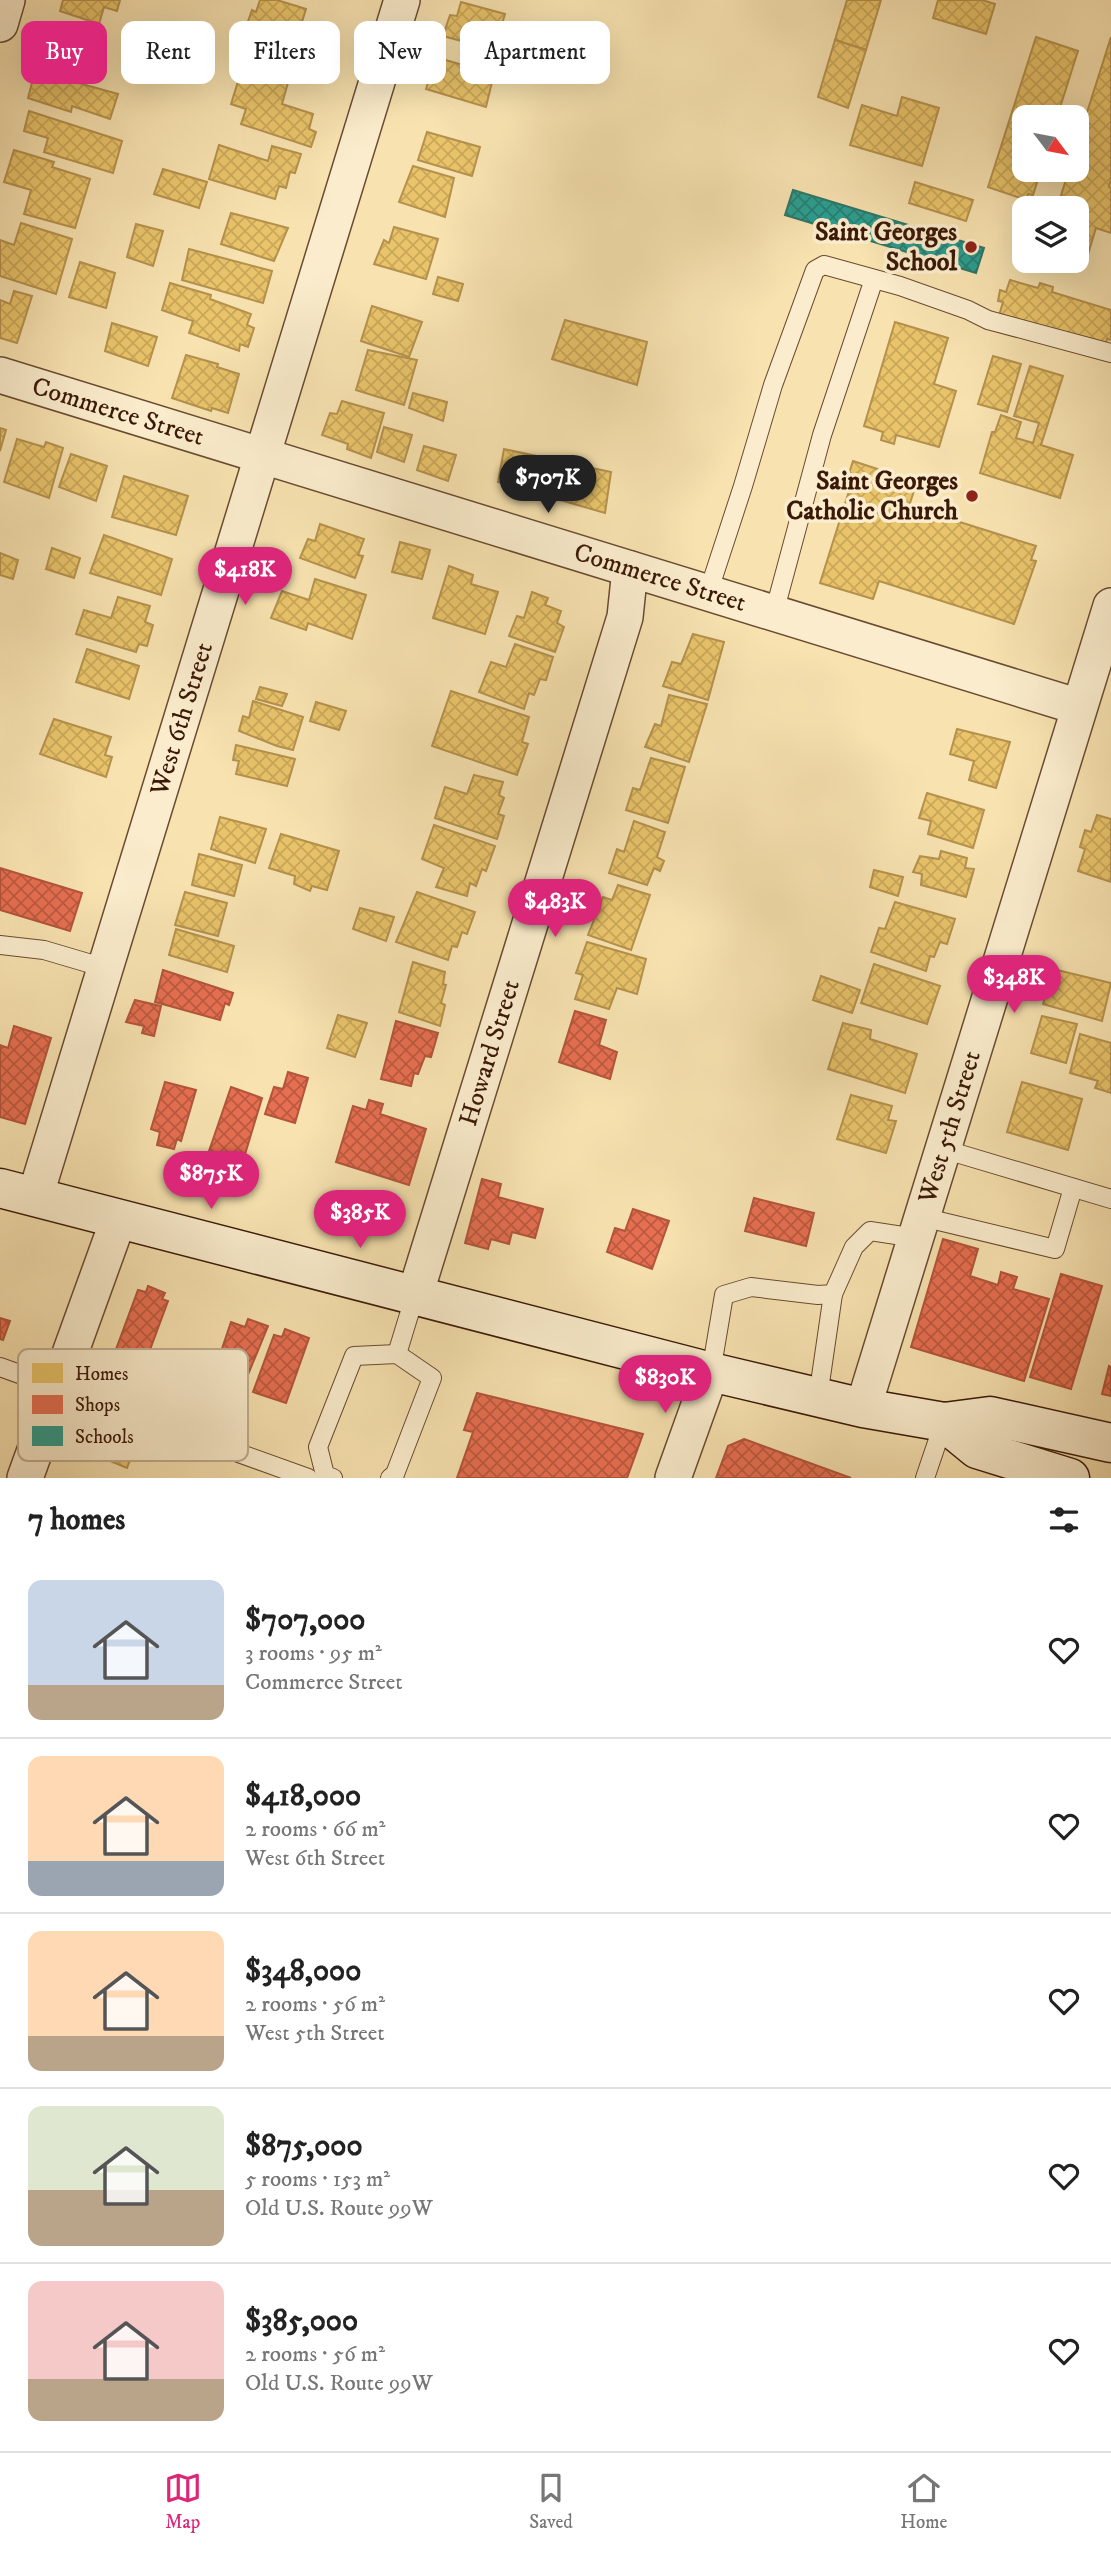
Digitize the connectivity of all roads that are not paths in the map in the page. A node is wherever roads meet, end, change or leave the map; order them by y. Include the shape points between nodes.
1 (7, 0) edge
2 (402, 0) edge
3 (0, 24) edge
4 (874, 279) junction
5 (1111, 353) edge
6 (0, 375) edge
7 (262, 456) junction
8 (630, 569) junction
9 (708, 593) junction
10 (1111, 606) edge
11 (774, 613) junction
12 (1079, 707) junction
13 (0, 945) edge
14 (105, 968) junction
15 (943, 1149) junction
16 (1073, 1188) junction
17 (18, 1193) edge
18 (1111, 1199) edge
19 (119, 1218) junction
20 (919, 1227) junction
21 (833, 1294) junction
22 (415, 1295) junction
23 (72, 1349) edge
24 (397, 1354) junction
25 (0, 1367) edge
26 (711, 1372) junction
27 (18, 1374) edge
28 (818, 1397) junction
29 (863, 1408) junction
30 (944, 1422) junction
31 (1111, 1443) edge
32 (248, 1456) edge
33 (31, 1461) edge
34 (25, 1478) edge
35 (308, 1478) edge
36 (333, 1478) edge
37 (390, 1478) edge
38 (673, 1478) edge
39 (925, 1478) edge
40 (1070, 1478) edge

1 - 3 street
2 - 7 street, West 6th Street
4 - 5 lane via 988,320
4 - 9 lane via 824,265 815,270 773,385
4 - 11 lane via 821,435
6 - 7 street, Commerce Street
7 - 8 street, Commerce Street
7 - 14 street, West 6th Street
8 - 9 street, Commerce Street
8 - 22 street, Howard Street via 625,617
9 - 11 street, Commerce Street
10 - 12 street, West 5th Street
11 - 12 street, Commerce Street
12 - 15 street, West 5th Street
13 - 14 lane via 44,950
14 - 17 street, West 6th Street
15 - 16 lane
15 - 20 street, West 5th Street
16 - 18 lane
16 - 20 lane via 1055,1249
17 - 19 main road
19 - 22 main road
19 - 23 street
20 - 21 lane via 870,1231 853,1247
20 - 29 street, West 5th Street
21 - 26 lane via 751,1287 724,1295
21 - 28 lane
22 - 24 lane
22 - 26 main road
24 - 36 lane via 354,1356 318,1447 325,1475
24 - 37 lane via 432,1378
25 - 27 lane
26 - 28 main road
26 - 38 street
28 - 29 main road
29 - 30 main road
30 - 31 main road via 990,1416
30 - 39 lane
30 - 40 main road via 977,1449
32 - 35 lane
33 - 34 street

